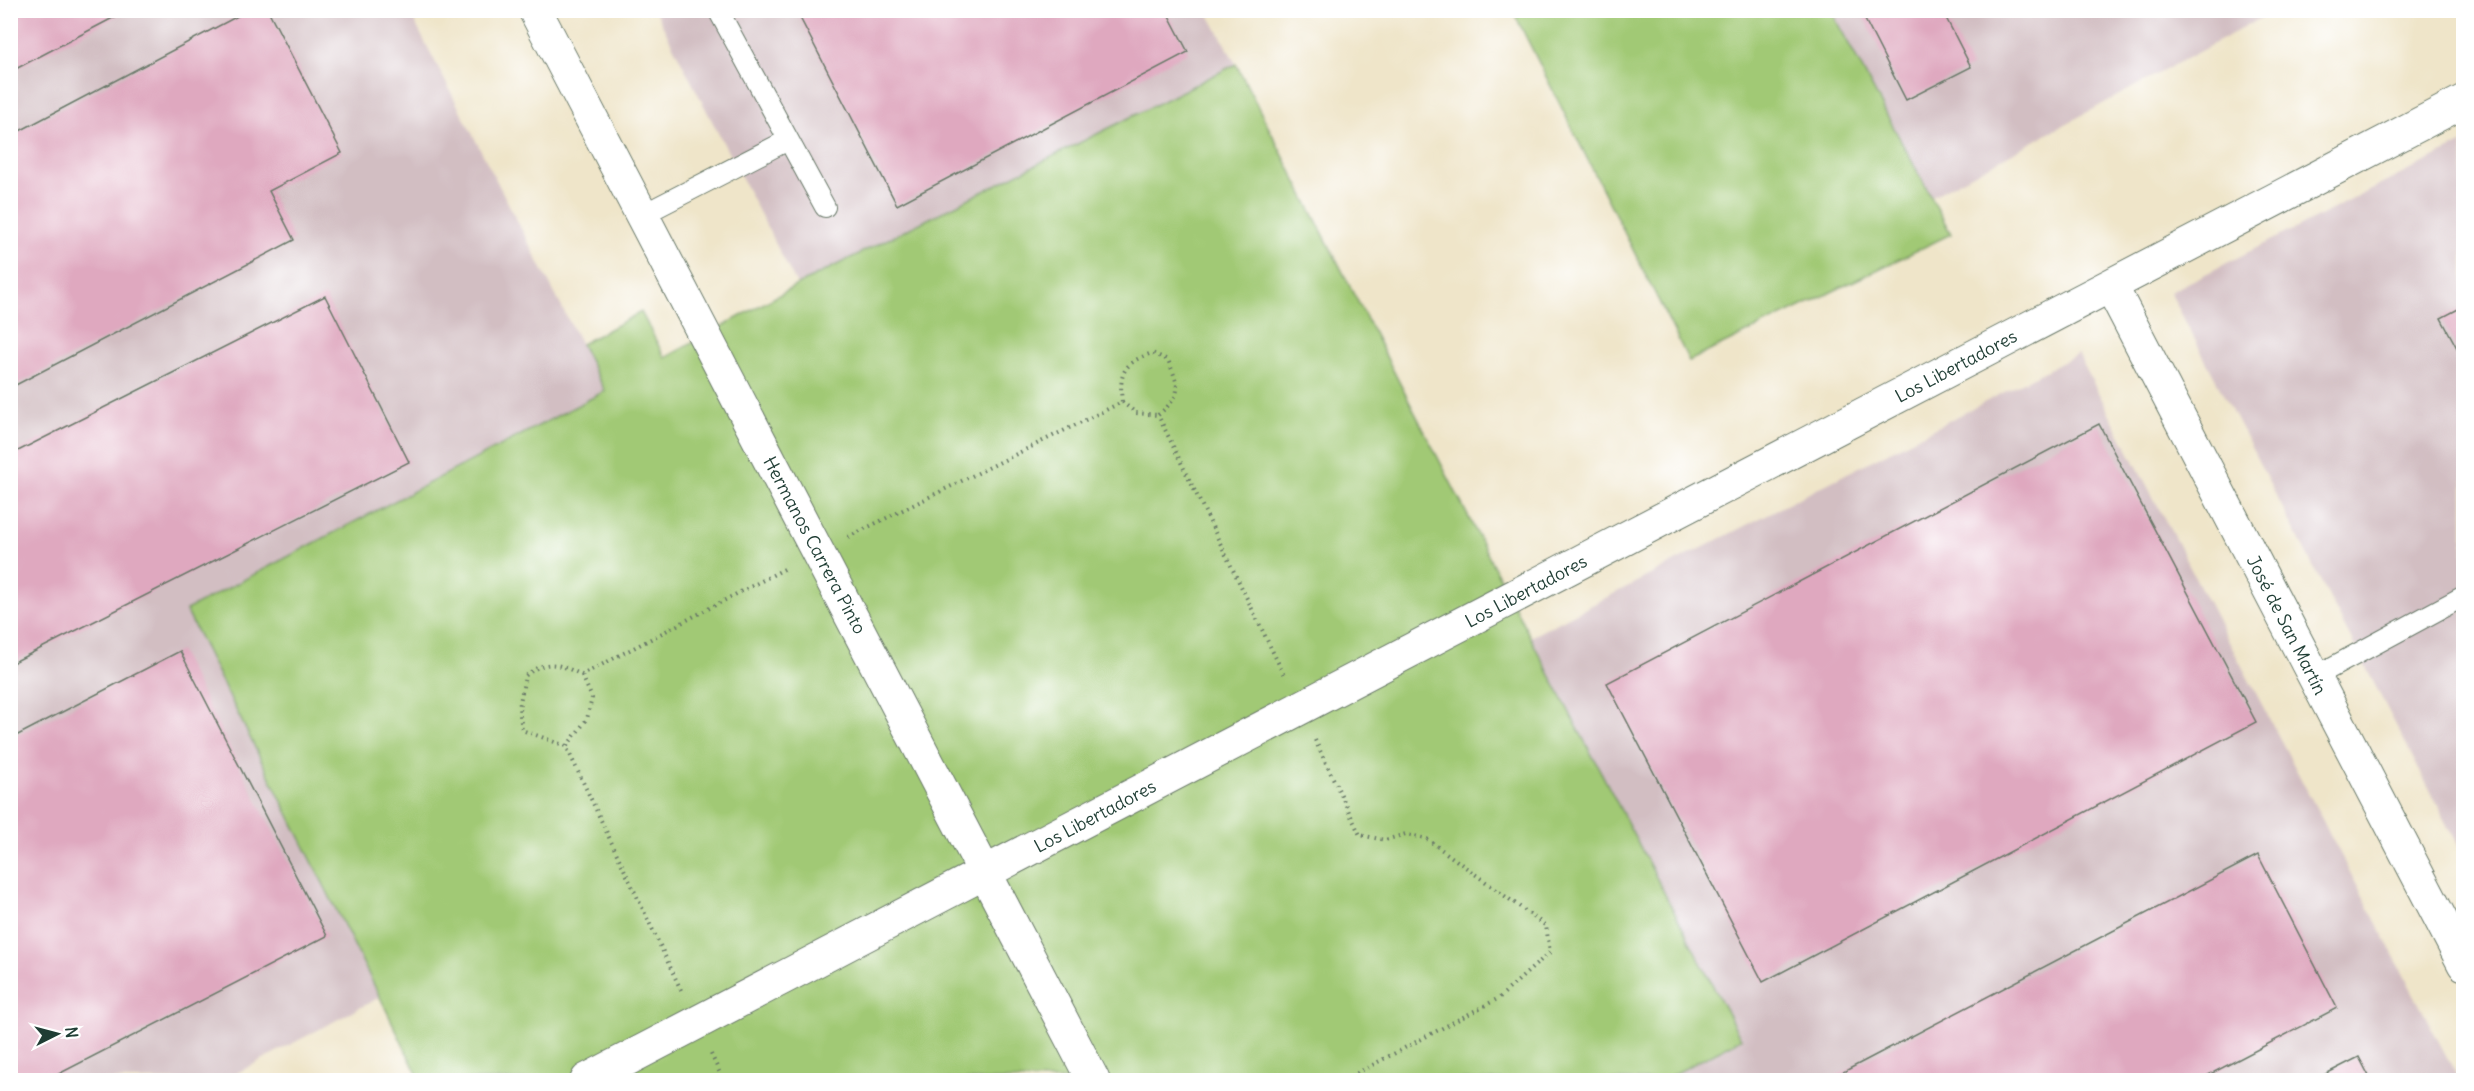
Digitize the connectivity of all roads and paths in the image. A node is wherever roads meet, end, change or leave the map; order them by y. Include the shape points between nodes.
1 (718, 10) edge
2 (544, 13) edge
3 (2463, 101) edge
4 (788, 140) junction
5 (825, 207) dead end
6 (642, 215) junction
7 (2111, 286) junction
8 (1122, 402) junction
9 (1158, 415) junction
10 (818, 552) junction
11 (2463, 596) edge
12 (582, 675) junction
13 (2314, 677) junction
14 (1300, 708) junction
15 (566, 746) junction
16 (986, 873) junction
17 (2463, 964) edge
18 (697, 1023) junction
19 (587, 1080) edge
20 (1094, 1080) edge
21 (1344, 1080) edge

1 - 4 lane
2 - 6 street, Hermanos Carrera Pinto
3 - 7 street, Los Libertadores
4 - 5 lane
4 - 6 lane
6 - 10 street, Hermanos Carrera Pinto
7 - 13 street, José de San Martín
7 - 14 street, Los Libertadores
8 - 9 path via 1136,413
8 - 9 path via 1123,370 1134,359 1152,353 1168,360 1178,384 1174,401
8 - 10 path
9 - 14 path
10 - 12 path
10 - 16 street, Hermanos Carrera Pinto
11 - 13 lane
12 - 15 path via 592,698 587,719
12 - 15 path via 558,664 536,666 525,676 519,708 522,730
13 - 17 street, José de San Martín
14 - 16 street, Los Libertadores
14 - 21 path via 1360,835 1385,840 1406,834 1427,838 1546,926 1550,952 1499,998
15 - 18 path
16 - 18 street, Los Libertadores
16 - 20 street, Hermanos Carrera Pinto
18 - 19 street, Los Libertadores

